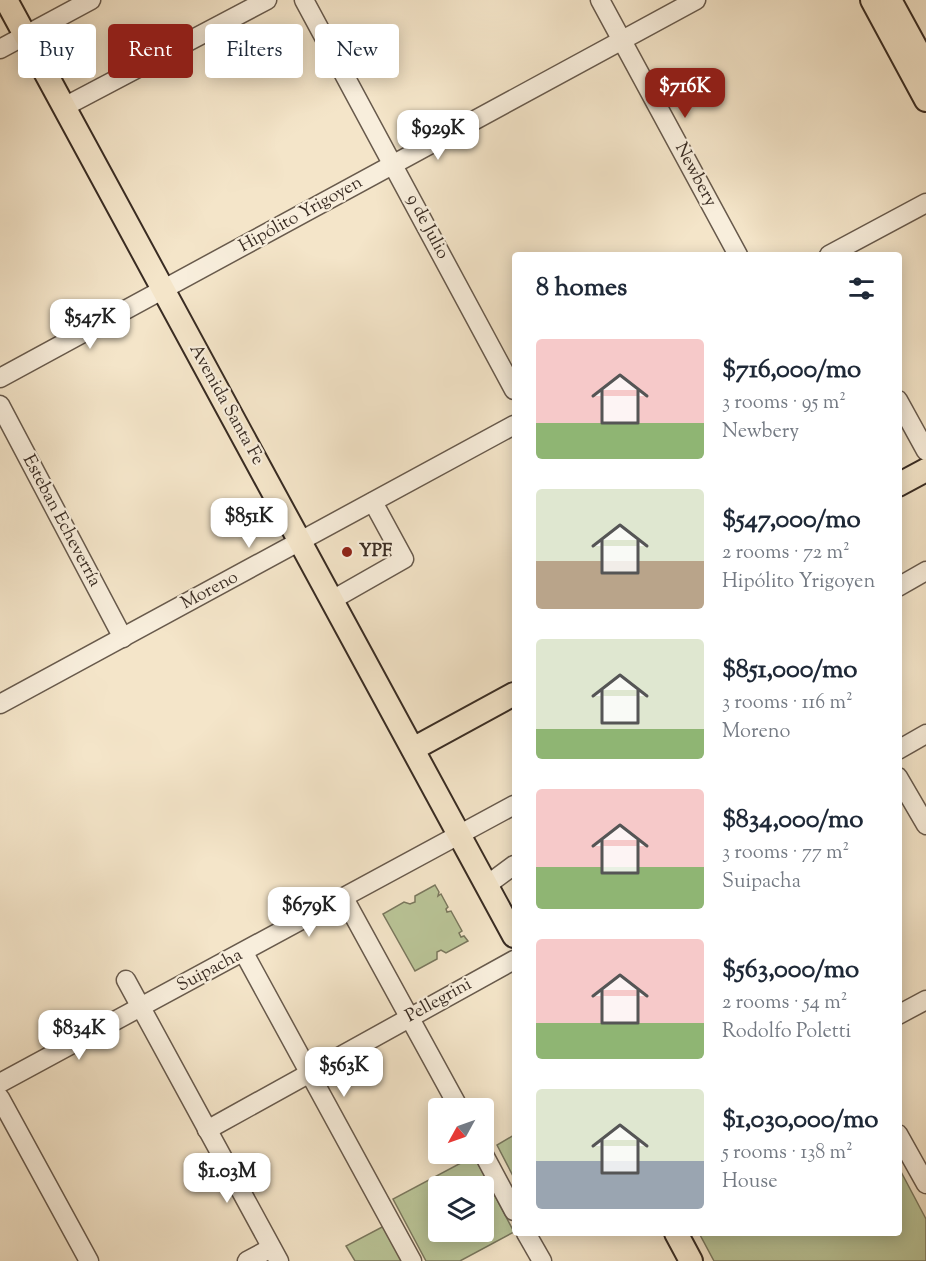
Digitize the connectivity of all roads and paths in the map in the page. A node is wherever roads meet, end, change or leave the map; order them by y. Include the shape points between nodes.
1 (6, 0) edge
2 (91, 0) edge
3 (267, 0) edge
4 (304, 0) edge
5 (600, 0) edge
6 (696, 0) edge
7 (872, 0) edge
8 (890, 0) edge
9 (19, 24) edge
10 (46, 24) edge
11 (18, 39) edge
12 (622, 40) junction
13 (0, 49) edge
14 (926, 66) edge
15 (48, 78) edge
16 (926, 100) edge
17 (64, 107) junction
18 (393, 165) junction
19 (926, 203) edge
20 (736, 252) edge
21 (835, 252) edge
22 (163, 290) junction
23 (0, 378) edge
24 (512, 386) edge
25 (0, 405) edge
26 (902, 407) edge
27 (512, 429) edge
28 (926, 451) edge
29 (926, 470) edge
30 (902, 483) edge
31 (373, 502) junction
32 (300, 542) junction
33 (926, 571) edge
34 (902, 585) edge
35 (332, 600) junction
36 (123, 638) junction
37 (512, 695) edge
38 (0, 704) edge
39 (926, 734) edge
40 (902, 748) edge
41 (413, 749) junction
42 (902, 784) edge
43 (512, 806) edge
44 (926, 825) edge
45 (460, 836) junction
46 (512, 866) edge
47 (487, 885) junction
48 (344, 898) junction
49 (512, 932) edge
50 (244, 953) junction
51 (512, 961) edge
52 (126, 980) dead end
53 (926, 1000) edge
54 (141, 1008) junction
55 (902, 1013) edge
56 (409, 1018) junction
57 (309, 1073) junction
58 (0, 1083) edge
59 (0, 1098) edge
60 (453, 1098) edge
61 (207, 1130) junction
62 (902, 1141) edge
63 (489, 1164) edge
64 (926, 1184) edge
65 (512, 1207) edge
66 (528, 1236) edge
67 (678, 1236) edge
68 (275, 1254) edge
69 (89, 1261) edge
70 (247, 1261) edge
71 (412, 1261) edge
72 (542, 1261) edge
73 (691, 1261) edge

1 - 9 main road, Avenida Santa Fe
2 - 10 street
3 - 17 street
4 - 18 street, 9 de Julio
5 - 12 street, Newbery
6 - 12 street, Hipólito Yrigoyen
7 - 16 main road
8 - 14 main road
11 - 13 street
12 - 18 street, Hipólito Yrigoyen
12 - 20 street, Newbery
15 - 17 main road, Avenida Santa Fe
17 - 22 main road, Avenida Santa Fe
18 - 22 street, Hipólito Yrigoyen
18 - 24 street, 9 de Julio
19 - 21 street
22 - 23 street, Hipólito Yrigoyen
22 - 32 main road, Avenida Santa Fe
25 - 36 street, Esteban Echeverría
26 - 28 street
27 - 31 street, Moreno
29 - 30 main road
31 - 32 street, Moreno
31 - 35 street via 404,559
32 - 35 main road, Avenida Santa Fe
32 - 36 street, Moreno
33 - 34 street
35 - 41 main road, Avenida Santa Fe
36 - 38 street, Moreno
37 - 41 main road
39 - 40 street
41 - 45 main road, Avenida Santa Fe
42 - 44 street
43 - 45 street, Suipacha
45 - 47 main road, Avenida Santa Fe
45 - 48 street, Suipacha
46 - 47 street
47 - 49 main road, Avenida Santa Fe
48 - 50 street, Suipacha
48 - 56 street
50 - 54 street, Suipacha
50 - 57 street
51 - 56 street, Pellegrini
52 - 54 street
53 - 55 street
54 - 58 street, Suipacha
54 - 61 street
56 - 57 street, Pellegrini
56 - 60 street
57 - 61 street, Pellegrini
57 - 71 street
59 - 69 street
61 - 68 street
62 - 64 street
63 - 65 street
66 - 72 street
67 - 73 main road
68 - 70 street

